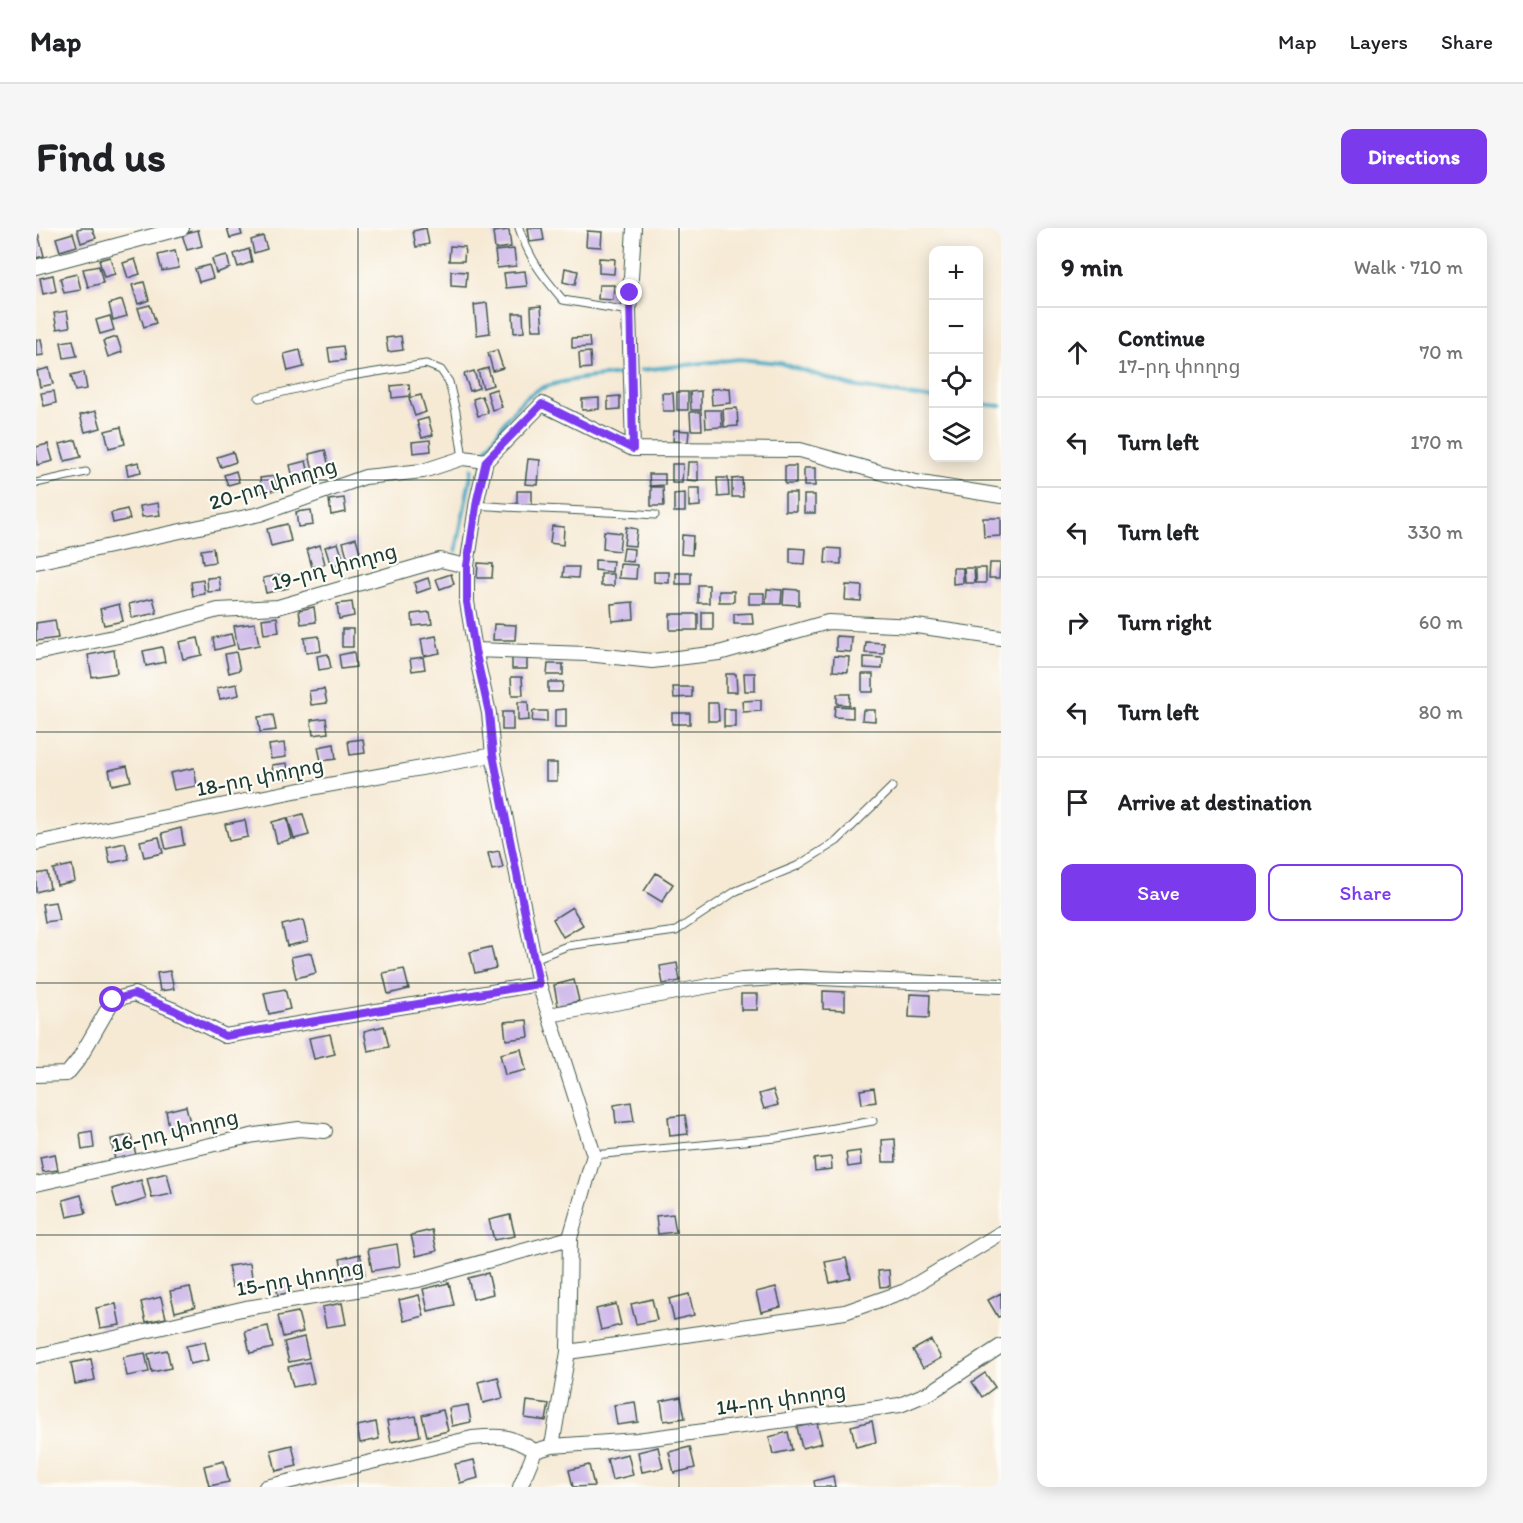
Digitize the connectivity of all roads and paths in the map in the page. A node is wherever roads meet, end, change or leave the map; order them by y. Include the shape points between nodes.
1 (182, 228) edge
2 (519, 228) edge
3 (634, 228) edge
4 (36, 267) edge
5 (629, 311) junction
6 (259, 398) dead end
7 (633, 449) junction
8 (463, 458) junction
9 (486, 461) junction
10 (86, 472) dead end
11 (36, 483) edge
12 (1001, 496) edge
13 (476, 505) junction
14 (655, 515) dead end
15 (36, 562) edge
16 (467, 566) junction
17 (1001, 638) edge
18 (475, 650) junction
19 (36, 653) edge
20 (493, 755) junction
21 (891, 787) dead end
22 (36, 843) edge
23 (534, 959) junction
24 (539, 984) junction
25 (1001, 986) edge
26 (549, 1015) junction
27 (36, 1076) edge
28 (873, 1121) dead end
29 (325, 1131) dead end
30 (594, 1155) junction
31 (36, 1184) edge
32 (1001, 1233) edge
33 (570, 1238) junction
34 (1001, 1346) edge
35 (568, 1352) junction
36 (36, 1356) edge
37 (552, 1446) junction
38 (535, 1451) junction
39 (266, 1487) edge
40 (520, 1487) edge

1 - 4 street
2 - 5 lane via 527,252 563,300
3 - 5 street
5 - 7 street
6 - 8 lane via 345,377 426,364 441,370 449,382
7 - 9 street via 542,404
7 - 12 street via 800,450 915,482
8 - 9 street, 20-րդ փողոց
8 - 15 street, 20-րդ փողոց via 423,471 365,477 260,514
9 - 13 street
10 - 11 lane
13 - 14 lane
13 - 16 street
16 - 18 street via 467,602
16 - 19 street, 19-րդ փողոց via 440,560 278,607 218,610 138,632
17 - 18 street via 916,626 828,622 719,653 652,661
18 - 20 street via 489,713
20 - 22 street, 18-րդ փողոց
20 - 23 street
21 - 23 lane via 837,841 797,866 736,891 676,931 567,946
23 - 24 street
24 - 26 street
24 - 27 street via 225,1036 134,994 113,1000 67,1074
25 - 26 street via 798,977 742,980
26 - 30 street
28 - 30 lane via 777,1138
29 - 31 street, 16-րդ փողոց via 299,1129 255,1135
30 - 33 street
32 - 35 street via 905,1291 845,1312
33 - 35 street
33 - 36 street, 15-րդ փողոց via 418,1280 246,1308
34 - 37 street, 14-րդ փողոց via 931,1392 900,1405 637,1440
35 - 37 street
37 - 38 street, 14-րդ փողոց
38 - 39 street via 514,1438 472,1438
38 - 40 street

